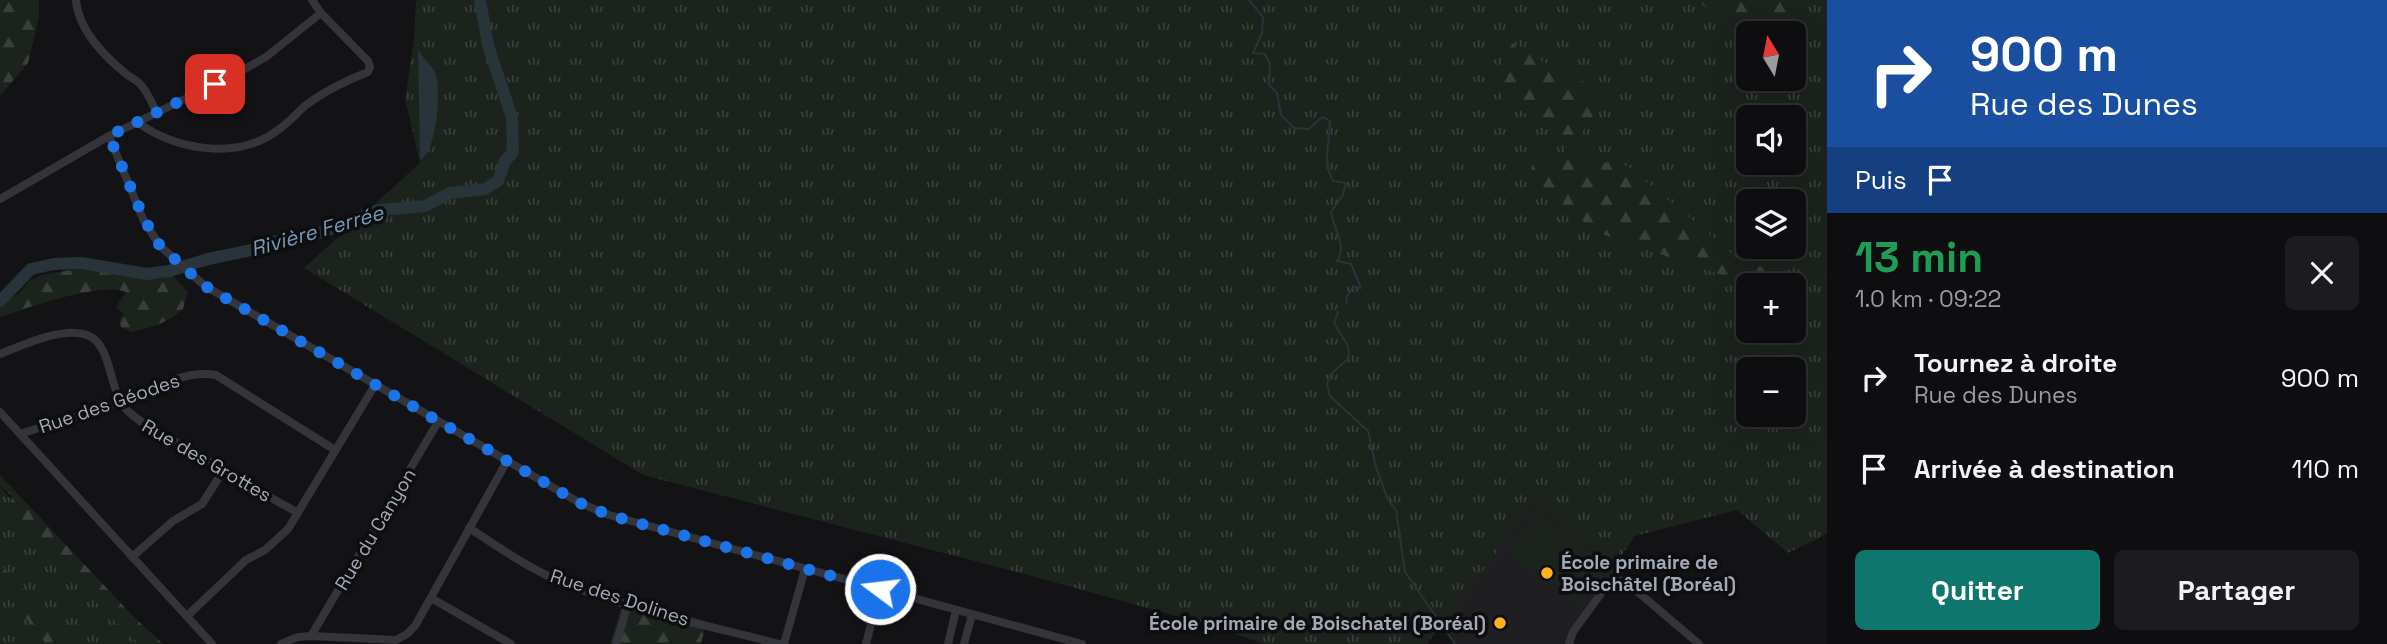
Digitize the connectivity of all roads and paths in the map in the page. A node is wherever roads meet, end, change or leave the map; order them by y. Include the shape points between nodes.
1 (76, 0) edge
2 (312, 0) edge
3 (321, 13) junction
4 (156, 112) junction
5 (137, 122) junction
6 (109, 136) junction
7 (0, 199) edge
8 (0, 354) edge
9 (374, 385) junction
10 (120, 402) junction
11 (0, 412) edge
12 (438, 422) junction
13 (20, 433) junction
14 (335, 450) junction
15 (507, 461) junction
16 (223, 471) junction
17 (298, 513) junction
18 (469, 528) junction
19 (132, 557) junction
20 (805, 569) junction
21 (880, 589) junction
22 (431, 598) junction
23 (628, 604) junction
24 (956, 610) junction
25 (972, 615) junction
26 (187, 616) junction
27 (311, 636) junction
28 (1049, 640) edge
29 (212, 644) edge
30 (281, 644) edge
31 (511, 644) edge
32 (616, 644) edge
33 (782, 644) edge
34 (866, 644) edge
35 (948, 644) edge
36 (964, 644) edge
37 (1082, 644) edge
38 (1569, 644) edge
39 (1699, 644) edge

1 - 4 street via 85,29 126,75 139,82
2 - 3 street
3 - 4 street via 266,57
3 - 5 street via 370,67 327,90 277,131 253,143 222,149 192,147 154,135
4 - 5 street
5 - 6 street
6 - 7 street
6 - 9 street via 144,219 174,260 205,286
8 - 10 street via 63,334 89,335 103,352
9 - 12 street
9 - 14 street
10 - 13 street, Rue des Géodes
10 - 14 street, Rue des Géodes via 205,373
10 - 16 street, Rue des Grottes via 140,421
11 - 13 street
12 - 15 street
12 - 27 street, Rue du Canyon
13 - 19 street, Rue des Géodes
14 - 17 street
15 - 18 street
15 - 20 street via 609,515
16 - 17 street, Rue des Grottes
16 - 19 street via 202,504 173,521
17 - 26 street via 276,541 246,561
18 - 22 street
18 - 23 street, Rue des Dolines via 562,582
19 - 26 street, Rue des Géodes
20 - 21 street
20 - 33 street
21 - 24 street
21 - 34 street
22 - 27 street via 415,626 396,640
22 - 31 street
23 - 32 street
23 - 33 street, Rue des Dolines
24 - 25 street
24 - 35 street
25 - 28 street
25 - 36 street
26 - 29 street, Rue des Géodes
27 - 30 street
28 - 37 street
38 - 39 street via 1573,632 1615,580 1625,581

